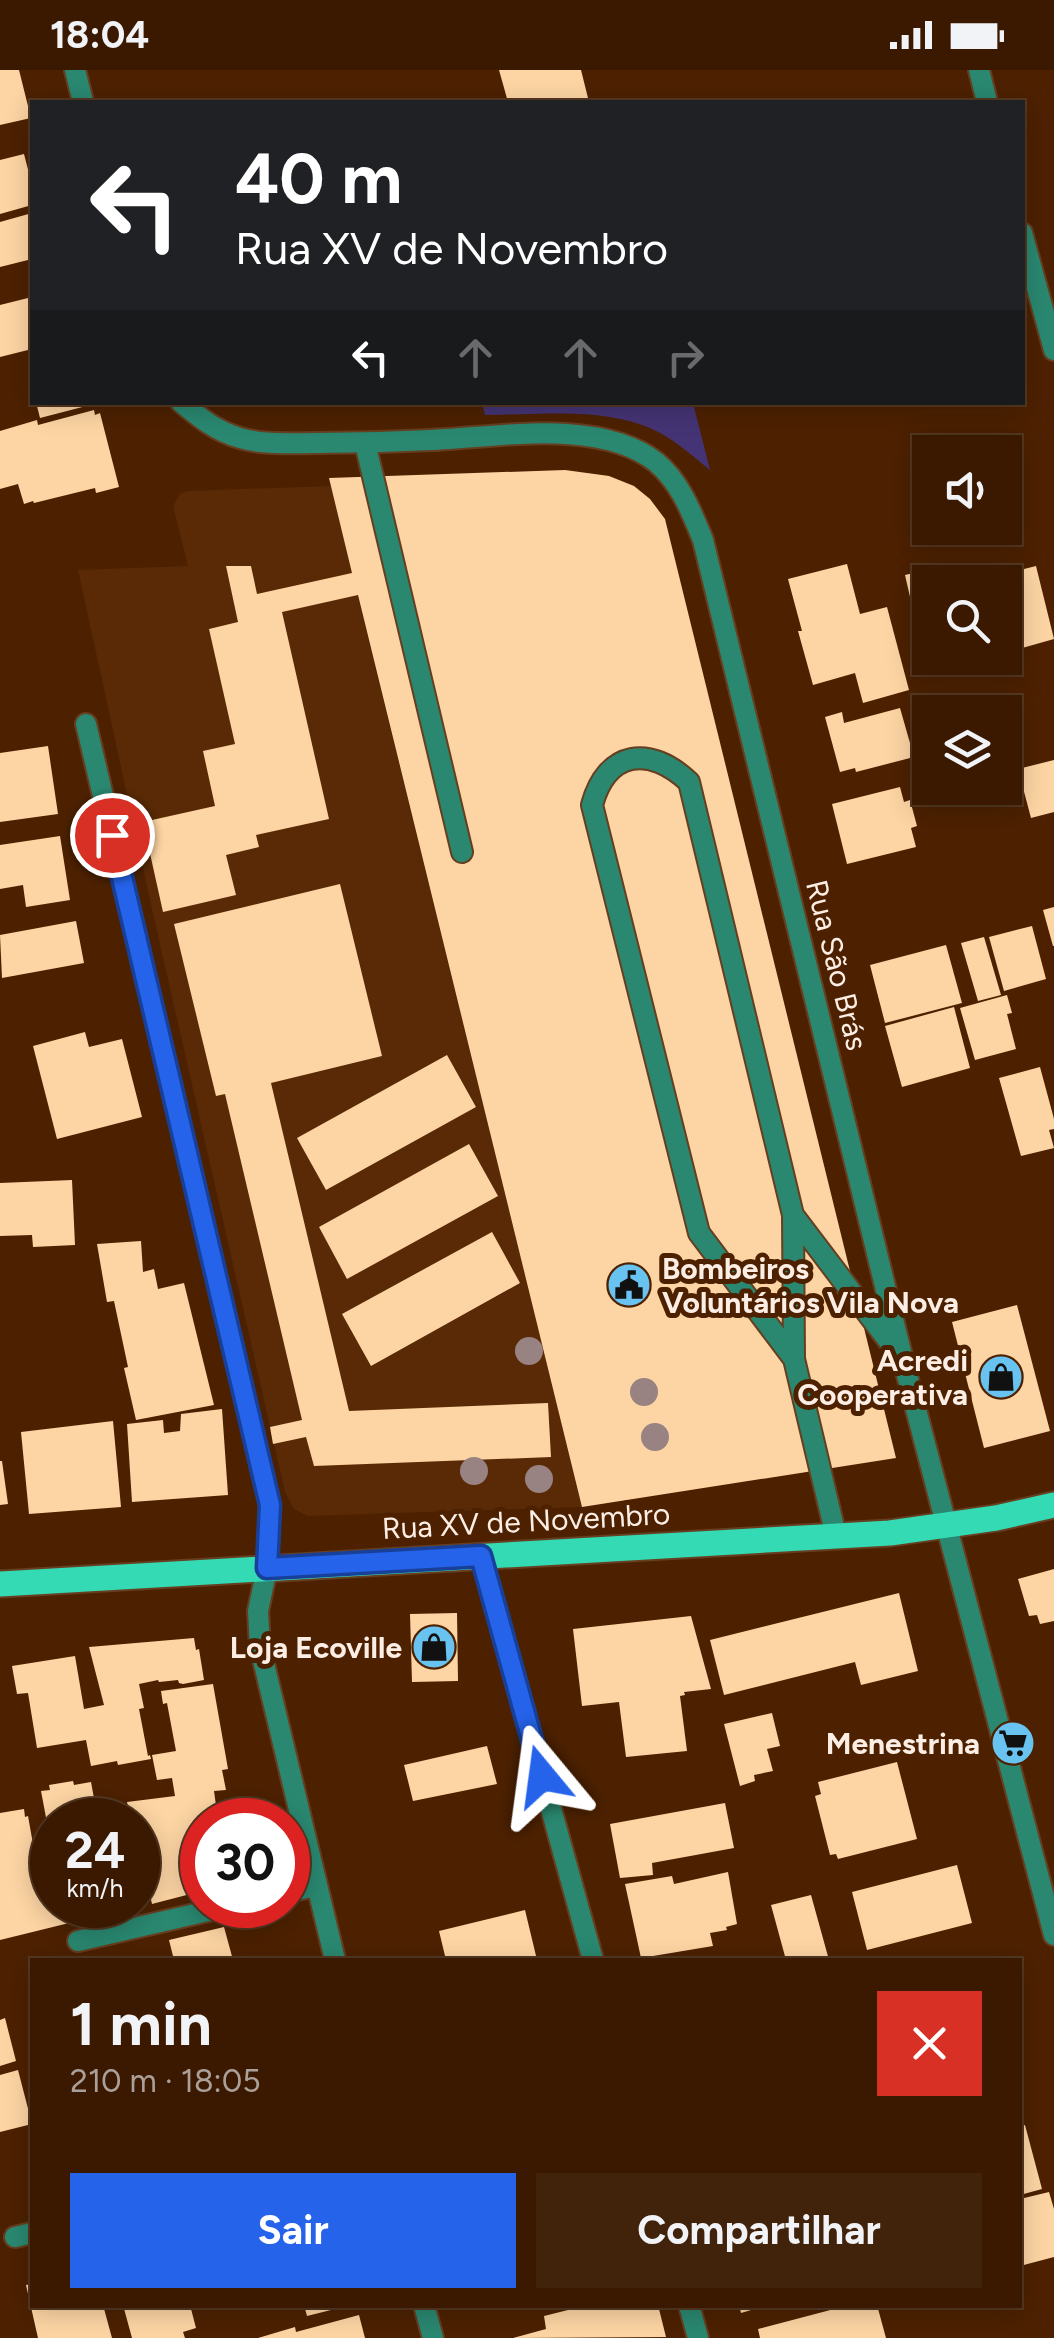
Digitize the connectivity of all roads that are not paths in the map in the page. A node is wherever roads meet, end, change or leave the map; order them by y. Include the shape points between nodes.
1 (75, 70) edge
2 (978, 70) edge
3 (82, 100) edge
4 (986, 100) edge
5 (1025, 244) edge
6 (1054, 350) edge
7 (185, 405) edge
8 (365, 443) junction
9 (86, 724) dead end
10 (462, 852) dead end
11 (793, 1214) junction
12 (794, 1359) junction
13 (903, 1360) junction
14 (1054, 1505) edge
15 (946, 1526) junction
16 (836, 1536) junction
17 (481, 1556) junction
18 (267, 1568) junction
19 (0, 1584) edge
20 (316, 1886) junction
21 (310, 1887) edge
22 (180, 1917) edge
23 (1054, 1934) edge
24 (78, 1941) dead end
25 (335, 1958) edge
26 (592, 1958) edge
27 (425, 2308) edge
28 (690, 2308) edge
29 (433, 2338) edge
30 (698, 2338) edge

1 - 3 street
2 - 4 street
5 - 6 street
7 - 8 street via 209,426 242,439
8 - 10 street
8 - 13 street, Rua São Brás via 597,437 654,460 673,478 703,540
9 - 18 street via 270,1505
11 - 12 street
11 - 12 street via 688,782 655,758 630,759 610,769 592,804 699,1233
11 - 13 street
12 - 16 street
13 - 15 street, Rua São Brás
14 - 15 main road, Rua XV de Novembro
15 - 16 main road, Rua XV de Novembro
15 - 23 street, Rua São Brás
16 - 17 main road, Rua XV de Novembro
17 - 18 main road, Rua XV de Novembro
17 - 26 street
18 - 19 main road, Rua XV de Novembro
18 - 20 street via 258,1611 260,1647
20 - 21 street
20 - 25 street
22 - 24 street
27 - 29 street
28 - 30 street

